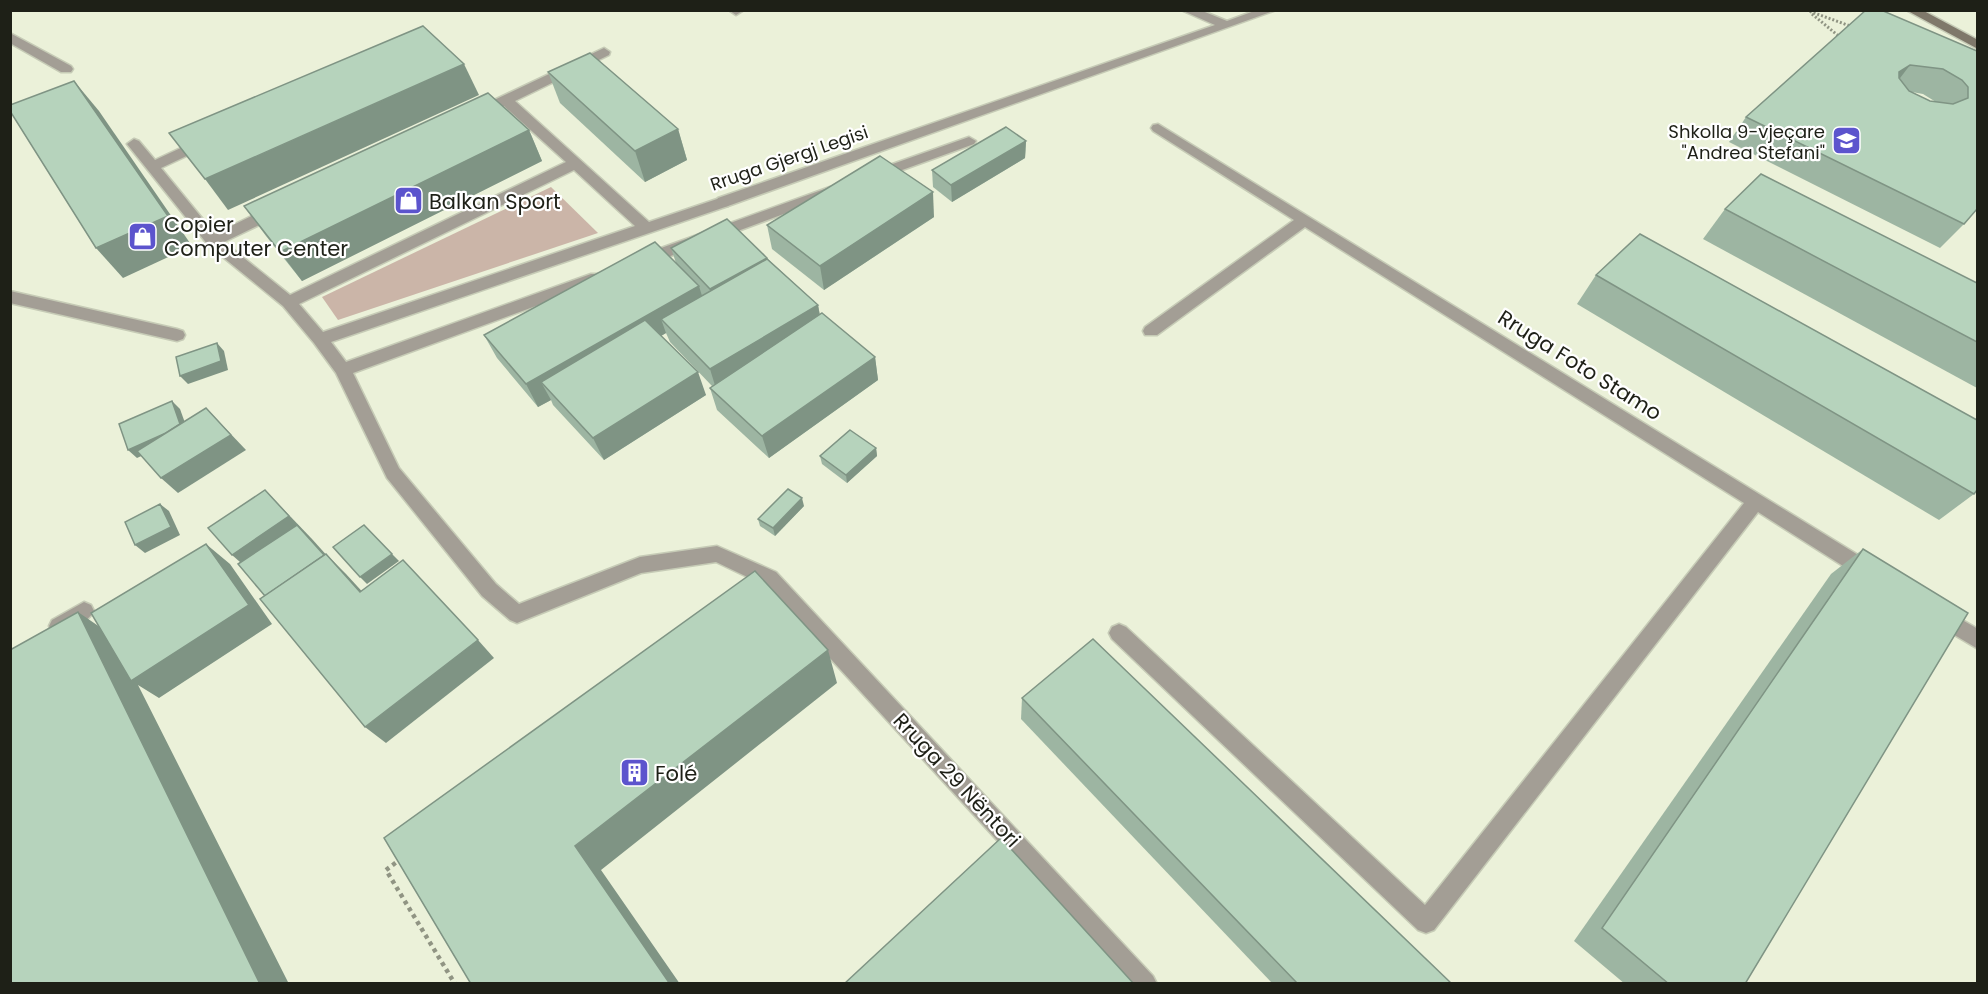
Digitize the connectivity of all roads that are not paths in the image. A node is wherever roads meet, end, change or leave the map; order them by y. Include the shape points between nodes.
1 (1187, 10) edge
2 (1270, 10) edge
3 (1912, 10) edge
4 (1226, 26) junction
5 (10, 37) edge
6 (1977, 45) edge
7 (604, 52) dead end
8 (66, 69) dead end
9 (506, 100) junction
10 (464, 120) edge
11 (1158, 128) dead end
12 (215, 137) edge
13 (969, 141) dead end
14 (134, 144) dead end
15 (576, 164) junction
16 (151, 167) junction
17 (287, 205) edge
18 (1305, 219) junction
19 (645, 227) junction
20 (213, 241) junction
21 (631, 265) edge
22 (609, 273) edge
23 (10, 297) edge
24 (289, 302) junction
25 (1151, 331) dead end
26 (177, 335) dead end
27 (320, 339) junction
28 (343, 370) junction
29 (1756, 501) junction
30 (1886, 583) edge
31 (1925, 607) edge
32 (84, 611) dead end
33 (1119, 633) dead end
34 (38, 638) edge
35 (1977, 640) edge
36 (1145, 984) edge

1 - 4 street
2 - 4 street, Rruga Gjergj Legisi
3 - 6 main road
4 - 19 street, Rruga Gjergj Legisi
5 - 8 street
7 - 9 street
9 - 10 street
9 - 15 street
11 - 18 street, Rruga Foto Stamo
12 - 16 street
13 - 21 street
14 - 16 street
15 - 19 street
15 - 24 street
16 - 20 street
17 - 20 street
18 - 25 street
18 - 29 street, Rruga Foto Stamo
19 - 27 street, Rruga Gjergj Legisi
20 - 24 street
22 - 28 street
23 - 26 street
24 - 27 street
27 - 28 street
28 - 36 street, Rruga 29 Nëntori via 393,473 489,590 516,614 640,565 717,554 769,578
29 - 30 street, Rruga Foto Stamo
29 - 33 street via 1426,922
31 - 35 street
32 - 34 street

